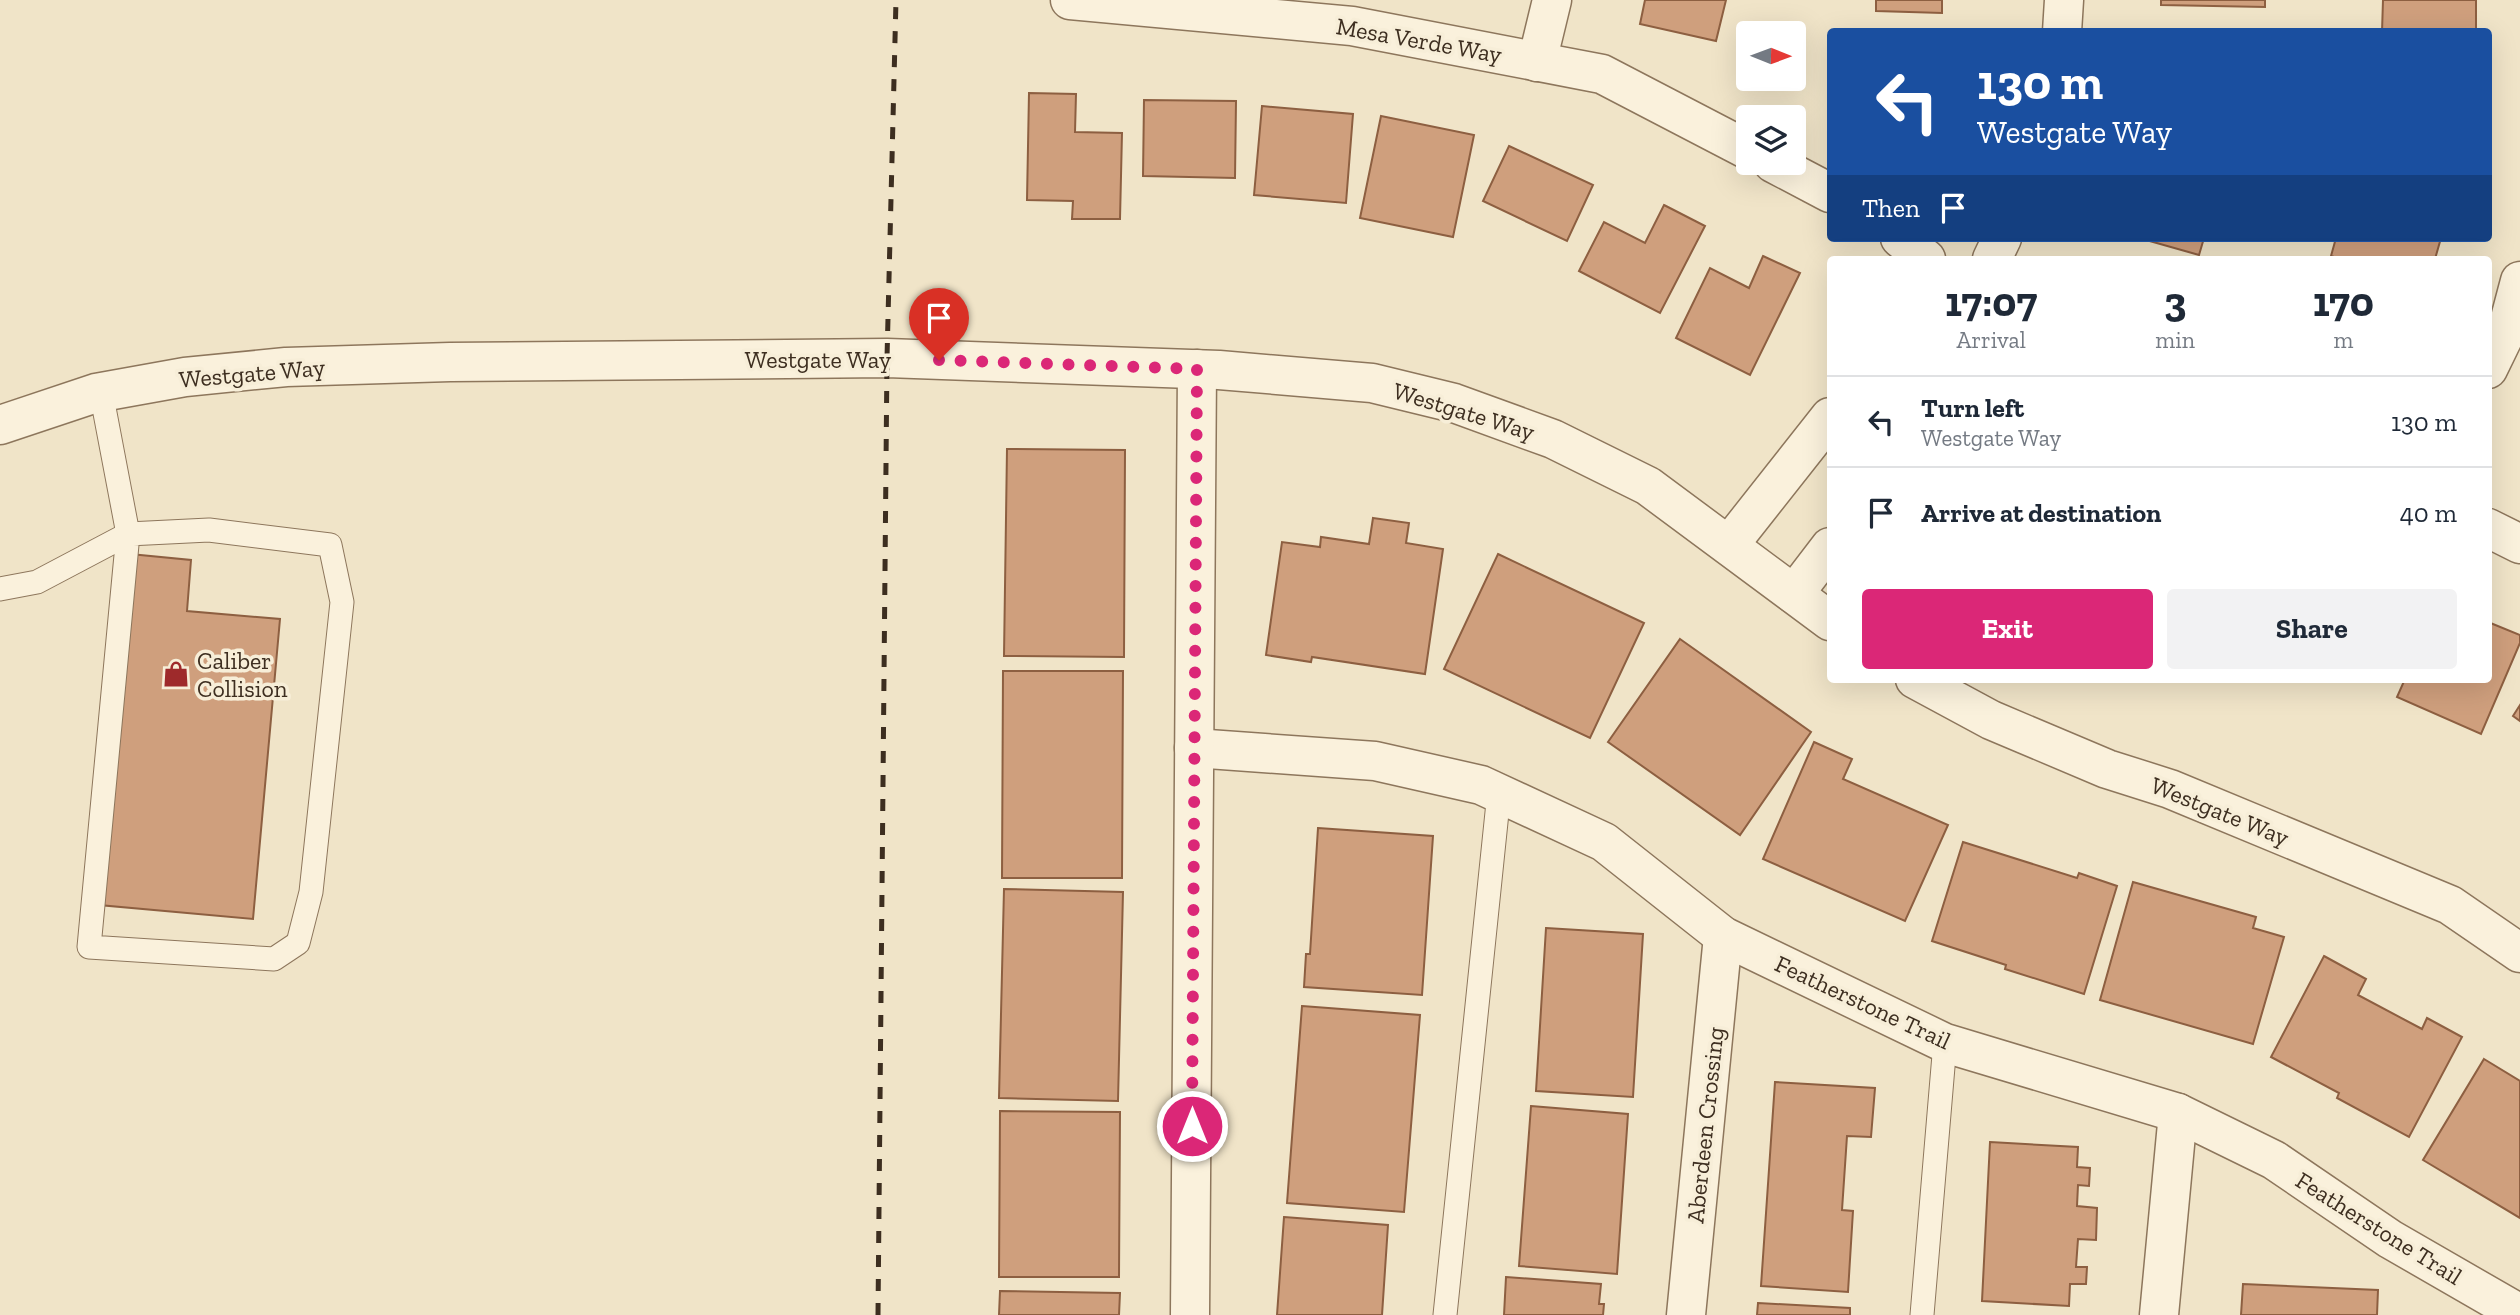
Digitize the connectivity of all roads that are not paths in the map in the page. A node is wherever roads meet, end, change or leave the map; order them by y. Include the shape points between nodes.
1 (1070, 0) edge
2 (1552, 0) edge
3 (2064, 0) edge
4 (2063, 28) edge
5 (1537, 62) junction
6 (1736, 144) edge
7 (1796, 175) edge
8 (1827, 191) edge
9 (1905, 242) edge
10 (1922, 256) edge
11 (2520, 281) edge
12 (2492, 361) edge
13 (1197, 369) junction
14 (101, 392) junction
15 (1827, 421) edge
16 (0, 425) edge
17 (2492, 530) edge
18 (128, 534) junction
19 (2520, 544) edge
20 (1729, 545) junction
21 (1827, 551) edge
22 (0, 589) edge
23 (1794, 594) junction
24 (1827, 619) edge
25 (1922, 683) edge
26 (1194, 748) junction
27 (1499, 793) junction
28 (1723, 936) junction
29 (2520, 953) edge
30 (1945, 1043) junction
31 (2178, 1113) junction
32 (2520, 1314) edge
33 (1190, 1315) edge
34 (1445, 1315) edge
35 (1686, 1315) edge
36 (1922, 1315) edge
37 (2159, 1315) edge

1 - 5 street, Mesa Verde Way via 1352,26
2 - 5 street
3 - 4 street
5 - 6 street, Mesa Verde Way via 1602,74
7 - 8 street
9 - 10 street
11 - 12 street via 2507,330
13 - 14 street, Westgate Way via 887,358 450,362 286,367 185,377
13 - 20 street, Westgate Way via 1371,383 1454,403 1553,439 1648,486
13 - 26 street
14 - 16 street, Westgate Way
14 - 18 lane
15 - 20 street
17 - 19 street
18 - 18 lane via 209,530 330,545 342,602 311,892 298,943 274,959 89,947
18 - 22 lane via 37,582
20 - 23 street, Westgate Way
21 - 23 street
23 - 24 street, Westgate Way
25 - 29 street, Westgate Way via 1991,720 2107,769 2170,789 2449,905
26 - 27 street, Featherstone Trail via 1375,761
26 - 33 street
27 - 28 street, Featherstone Trail via 1604,842
27 - 34 lane
28 - 30 street, Featherstone Trail
28 - 35 street, Aberdeen Crossing
30 - 31 street, Featherstone Trail
30 - 36 lane
31 - 32 street, Featherstone Trail via 2274,1160 2390,1239
31 - 37 street

